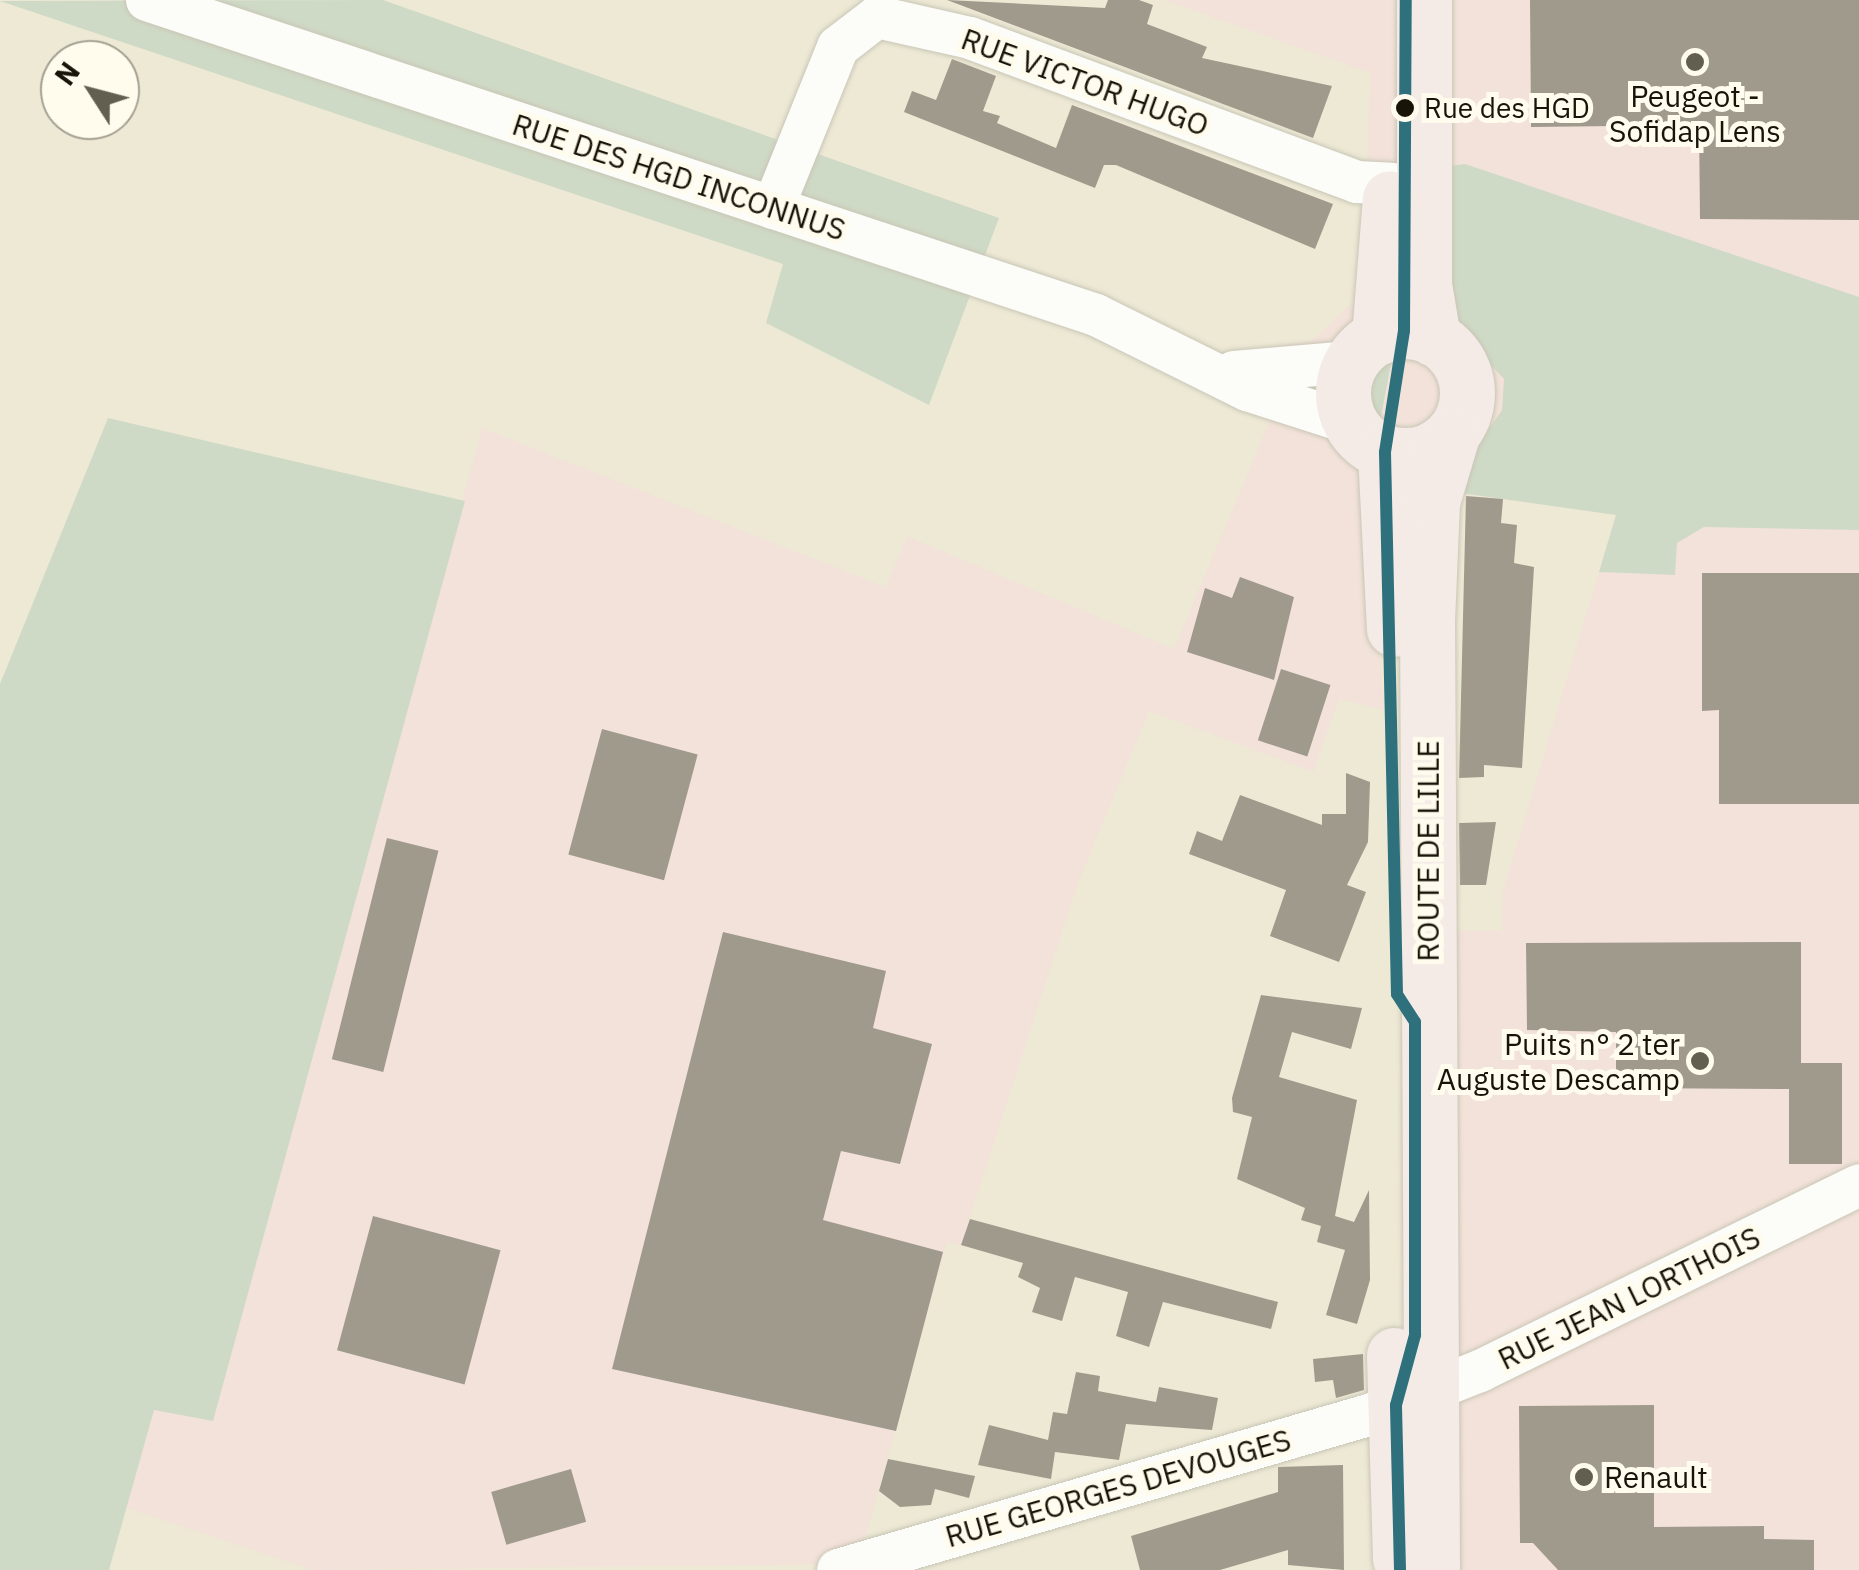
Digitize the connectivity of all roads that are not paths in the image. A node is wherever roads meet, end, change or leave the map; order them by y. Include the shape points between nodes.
1 (146, 0) edge
2 (1391, 0) edge
3 (1424, 0) edge
4 (1391, 184) junction
5 (773, 208) junction
6 (1433, 338) junction
7 (1365, 350) junction
8 (1204, 370) junction
9 (1452, 434) junction
10 (1367, 438) junction
11 (1859, 1184) edge
12 (1414, 1398) junction
13 (838, 1570) edge
14 (1400, 1570) edge
15 (1432, 1570) edge

1 - 5 street, RUE DES HGD INCONNUS
2 - 4 main road
3 - 6 main road via 1424,284
4 - 5 street, RUE VICTOR HUGO via 1357,182 970,38 877,17 838,47
4 - 7 main road
5 - 8 street, RUE DES HGD INCONNUS via 1096,315
6 - 7 main road
6 - 9 main road via 1466,381
7 - 8 street, RUE DES HGD INCONNUS via 1289,374
7 - 10 main road via 1343,392
8 - 10 street, RUE DES HGD INCONNUS
9 - 10 main road via 1426,452
9 - 12 main road, ROUTE DE LILLE via 1432,502
10 - 12 main road, ROUTE DE LILLE via 1394,625
11 - 12 street, RUE JEAN LORTHOIS
12 - 13 street, RUE GEORGES DEVOUGES
12 - 14 main road, ROUTE DE LILLE
12 - 15 main road, ROUTE DE LILLE

